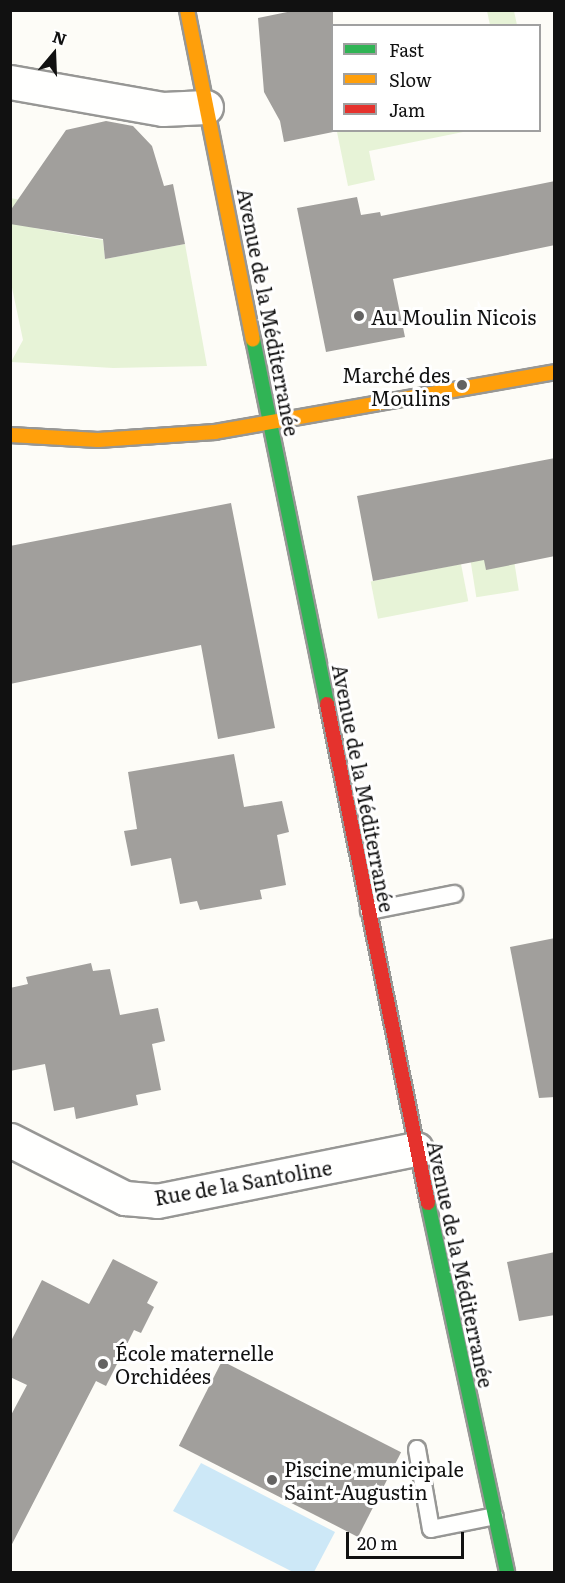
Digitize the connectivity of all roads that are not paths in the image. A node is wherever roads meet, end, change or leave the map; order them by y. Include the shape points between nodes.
1 (188, 10) edge
2 (10, 82) edge
3 (206, 106) junction
4 (555, 372) edge
5 (271, 422) junction
6 (10, 435) edge
7 (454, 894) dead end
8 (369, 911) junction
9 (10, 1140) edge
10 (416, 1149) junction
11 (417, 1449) dead end
12 (495, 1516) junction
13 (507, 1572) edge

1 - 3 street, Avenue de la Méditerranée
2 - 3 street via 163,109
3 - 5 street, Avenue de la Méditerranée
4 - 5 street
5 - 6 street via 173,436 98,440
5 - 8 street, Avenue de la Méditerranée
7 - 8 lane
8 - 10 street, Avenue de la Méditerranée
9 - 10 street, Rue de la Santoline via 125,1198 157,1201
10 - 12 street, Avenue de la Méditerranée
11 - 12 lane via 431,1529
12 - 13 street, Avenue de la Méditerranée

